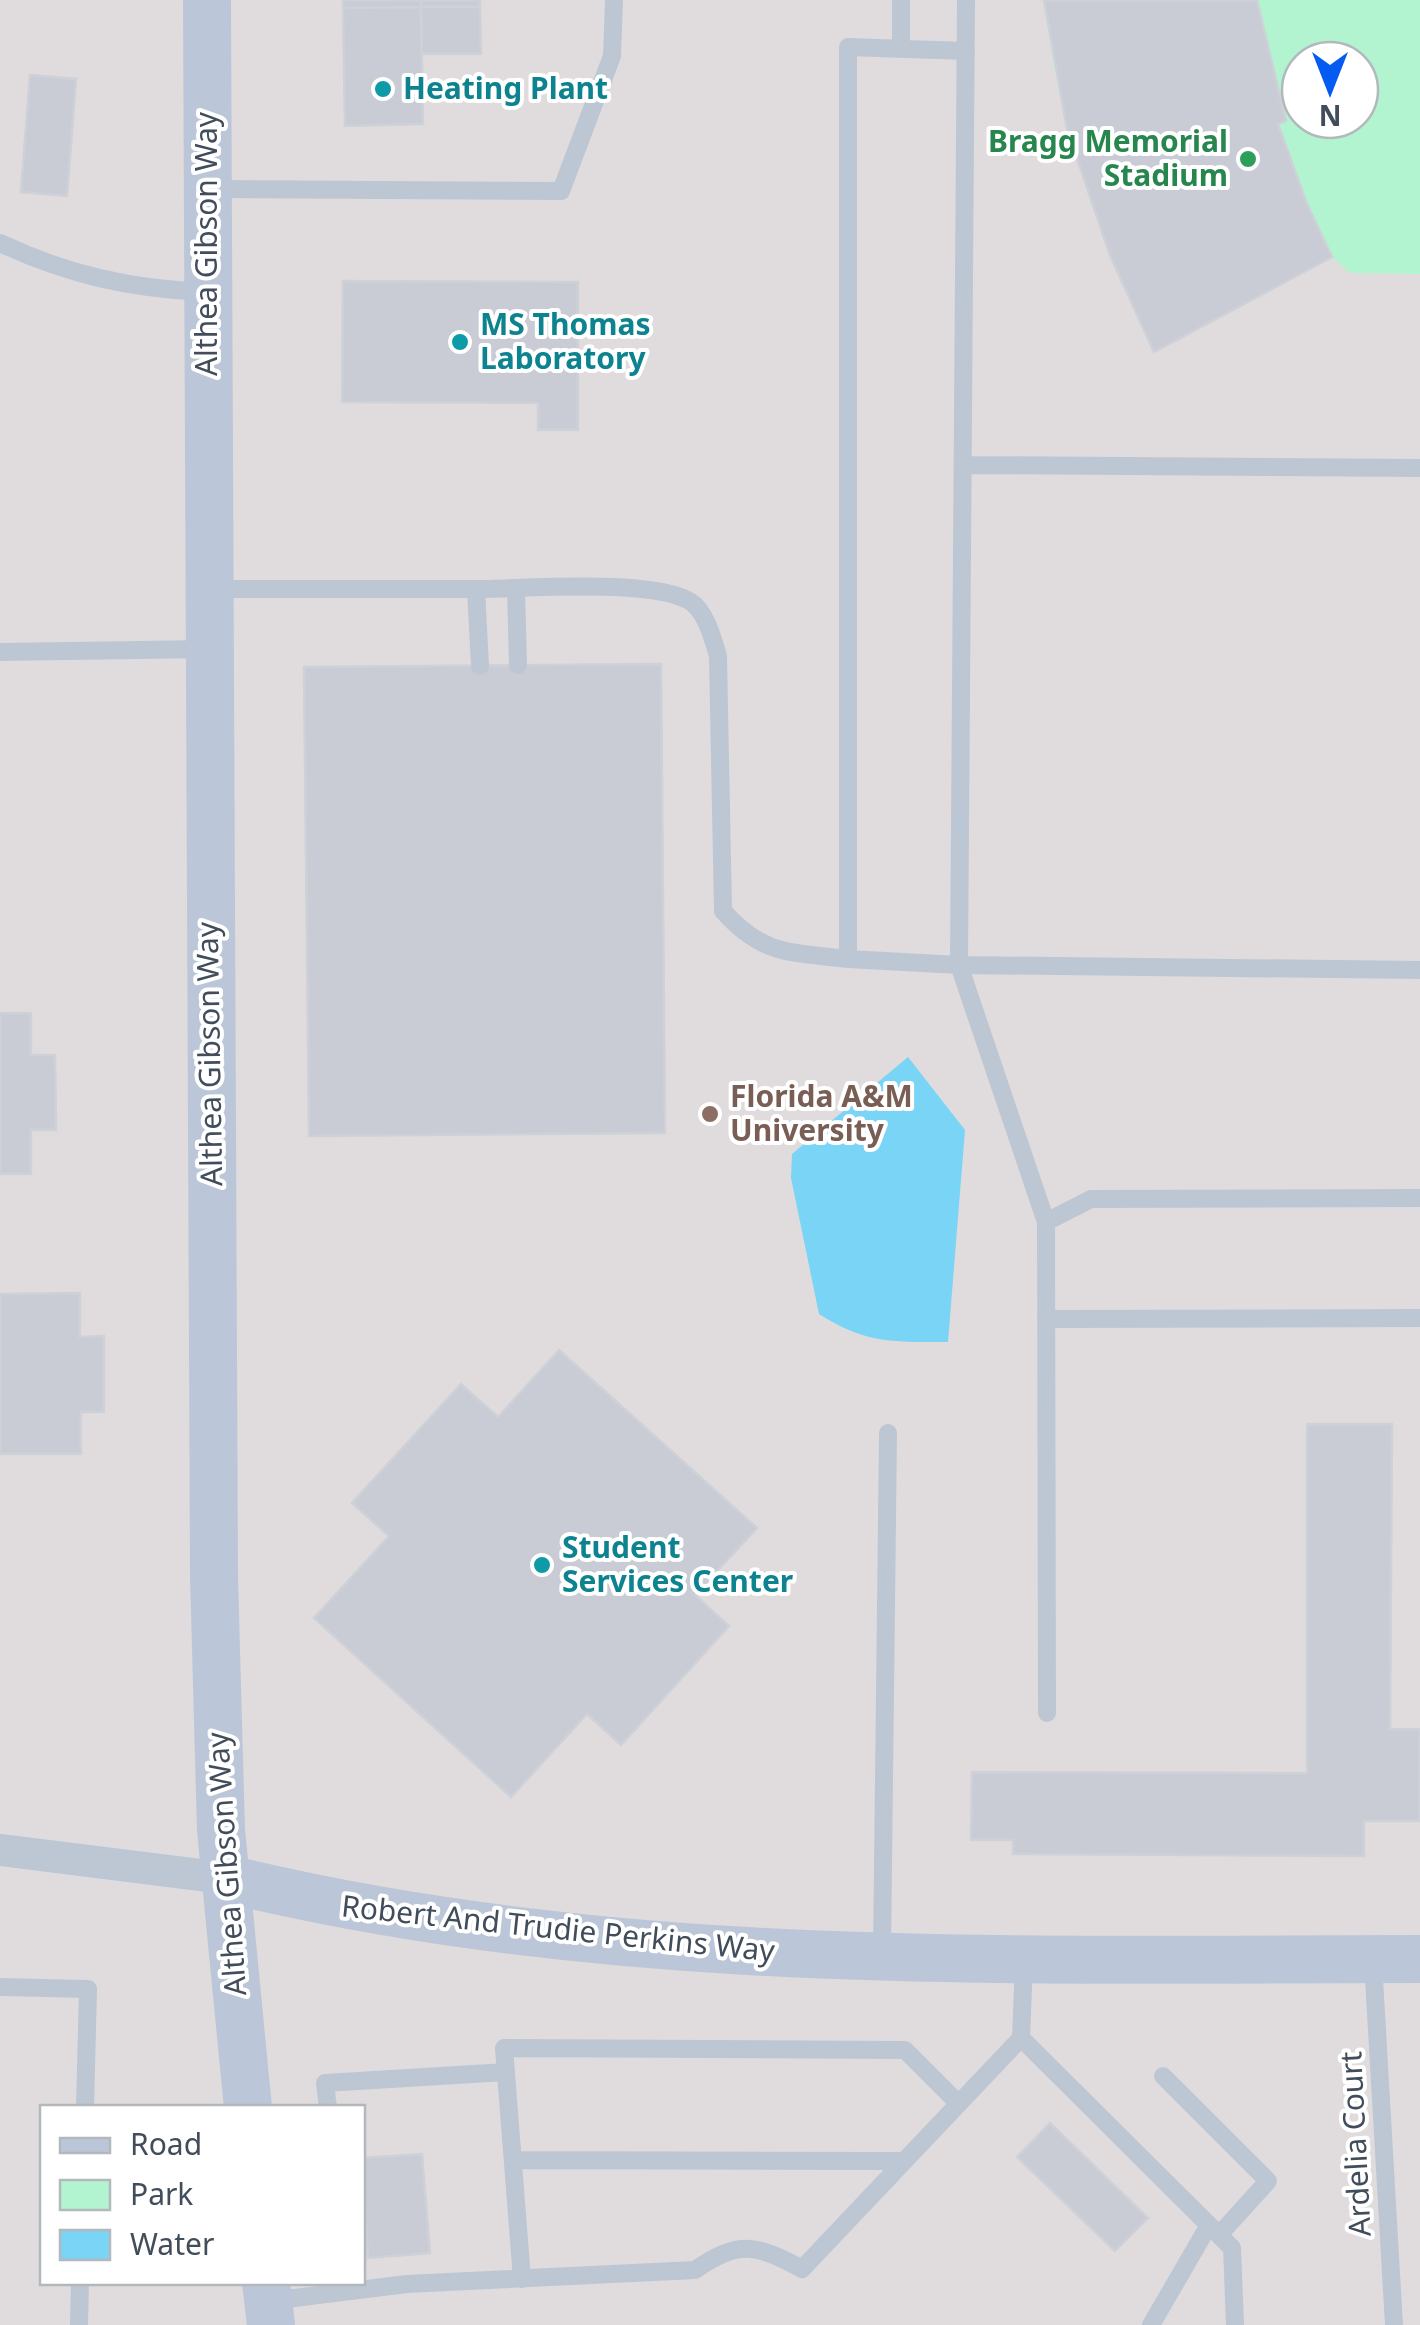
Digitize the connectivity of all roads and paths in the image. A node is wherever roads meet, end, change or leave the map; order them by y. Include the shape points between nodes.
1 (207, 0) edge
2 (614, 0) edge
3 (902, 0) edge
4 (966, 0) edge
5 (900, 49) junction
6 (966, 51) junction
7 (208, 189) junction
8 (0, 243) edge
9 (208, 292) junction
10 (963, 466) junction
11 (1420, 468) edge
12 (208, 589) junction
13 (476, 589) junction
14 (516, 589) junction
15 (208, 649) junction
16 (0, 652) edge
17 (518, 665) dead end
18 (480, 666) dead end
19 (848, 959) junction
20 (960, 966) junction
21 (1420, 970) edge
22 (1420, 1198) edge
23 (1046, 1222) junction
24 (1420, 1318) edge
25 (1046, 1319) junction
26 (888, 1433) dead end
27 (1048, 1713) dead end
28 (0, 1850) edge
29 (224, 1878) junction
30 (882, 1956) junction
31 (1024, 1956) junction
32 (1373, 1959) junction
33 (1420, 1959) edge
34 (0, 1987) edge
35 (1021, 2038) junction
36 (506, 2072) junction
37 (1163, 2076) dead end
38 (959, 2104) junction
39 (85, 2105) edge
40 (248, 2105) edge
41 (328, 2105) edge
42 (513, 2160) junction
43 (904, 2161) junction
44 (1214, 2230) junction
45 (522, 2279) junction
46 (80, 2285) edge
47 (356, 2287) edge
48 (268, 2303) edge
49 (79, 2325) edge
50 (1151, 2325) edge
51 (1234, 2325) edge
52 (1394, 2325) edge

1 - 7 street, Althea Gibson Way
2 - 7 lane via 612,56 561,191
3 - 5 lane
4 - 6 lane
5 - 6 lane
5 - 19 lane via 848,47
6 - 10 lane
7 - 9 street, Althea Gibson Way
8 - 9 lane via 72,274 138,289
9 - 12 street, Althea Gibson Way
10 - 11 lane
10 - 20 lane
12 - 13 lane
12 - 15 street, Althea Gibson Way
13 - 14 lane
13 - 18 lane
14 - 17 lane
14 - 19 lane via 655,589 693,603 718,656 723,911 747,938 780,951
15 - 16 lane
15 - 29 street, Althea Gibson Way via 214,1577
19 - 20 lane
20 - 21 lane
20 - 23 lane
22 - 23 lane via 1091,1200
23 - 25 lane
24 - 25 lane
25 - 27 lane
26 - 30 lane
28 - 29 street, Robert And Trudie Perkins Way
29 - 30 street, Robert And Trudie Perkins Way via 322,1902 656,1945
29 - 40 street, Althea Gibson Way
30 - 31 street, Robert And Trudie Perkins Way
31 - 32 street, Robert And Trudie Perkins Way
31 - 35 lane
32 - 33 street, Robert And Trudie Perkins Way
32 - 52 lane, Ardelia Court
34 - 39 lane via 88,1990
35 - 38 lane
35 - 44 lane
36 - 38 lane via 504,2048 906,2050
36 - 41 lane via 325,2083
36 - 42 lane
37 - 44 lane via 1268,2181
38 - 43 lane
42 - 43 lane
42 - 45 lane
43 - 45 lane via 802,2269 760,2246 721,2252 695,2270
44 - 50 lane
44 - 51 lane via 1232,2248
45 - 47 lane
46 - 49 lane
47 - 48 lane

